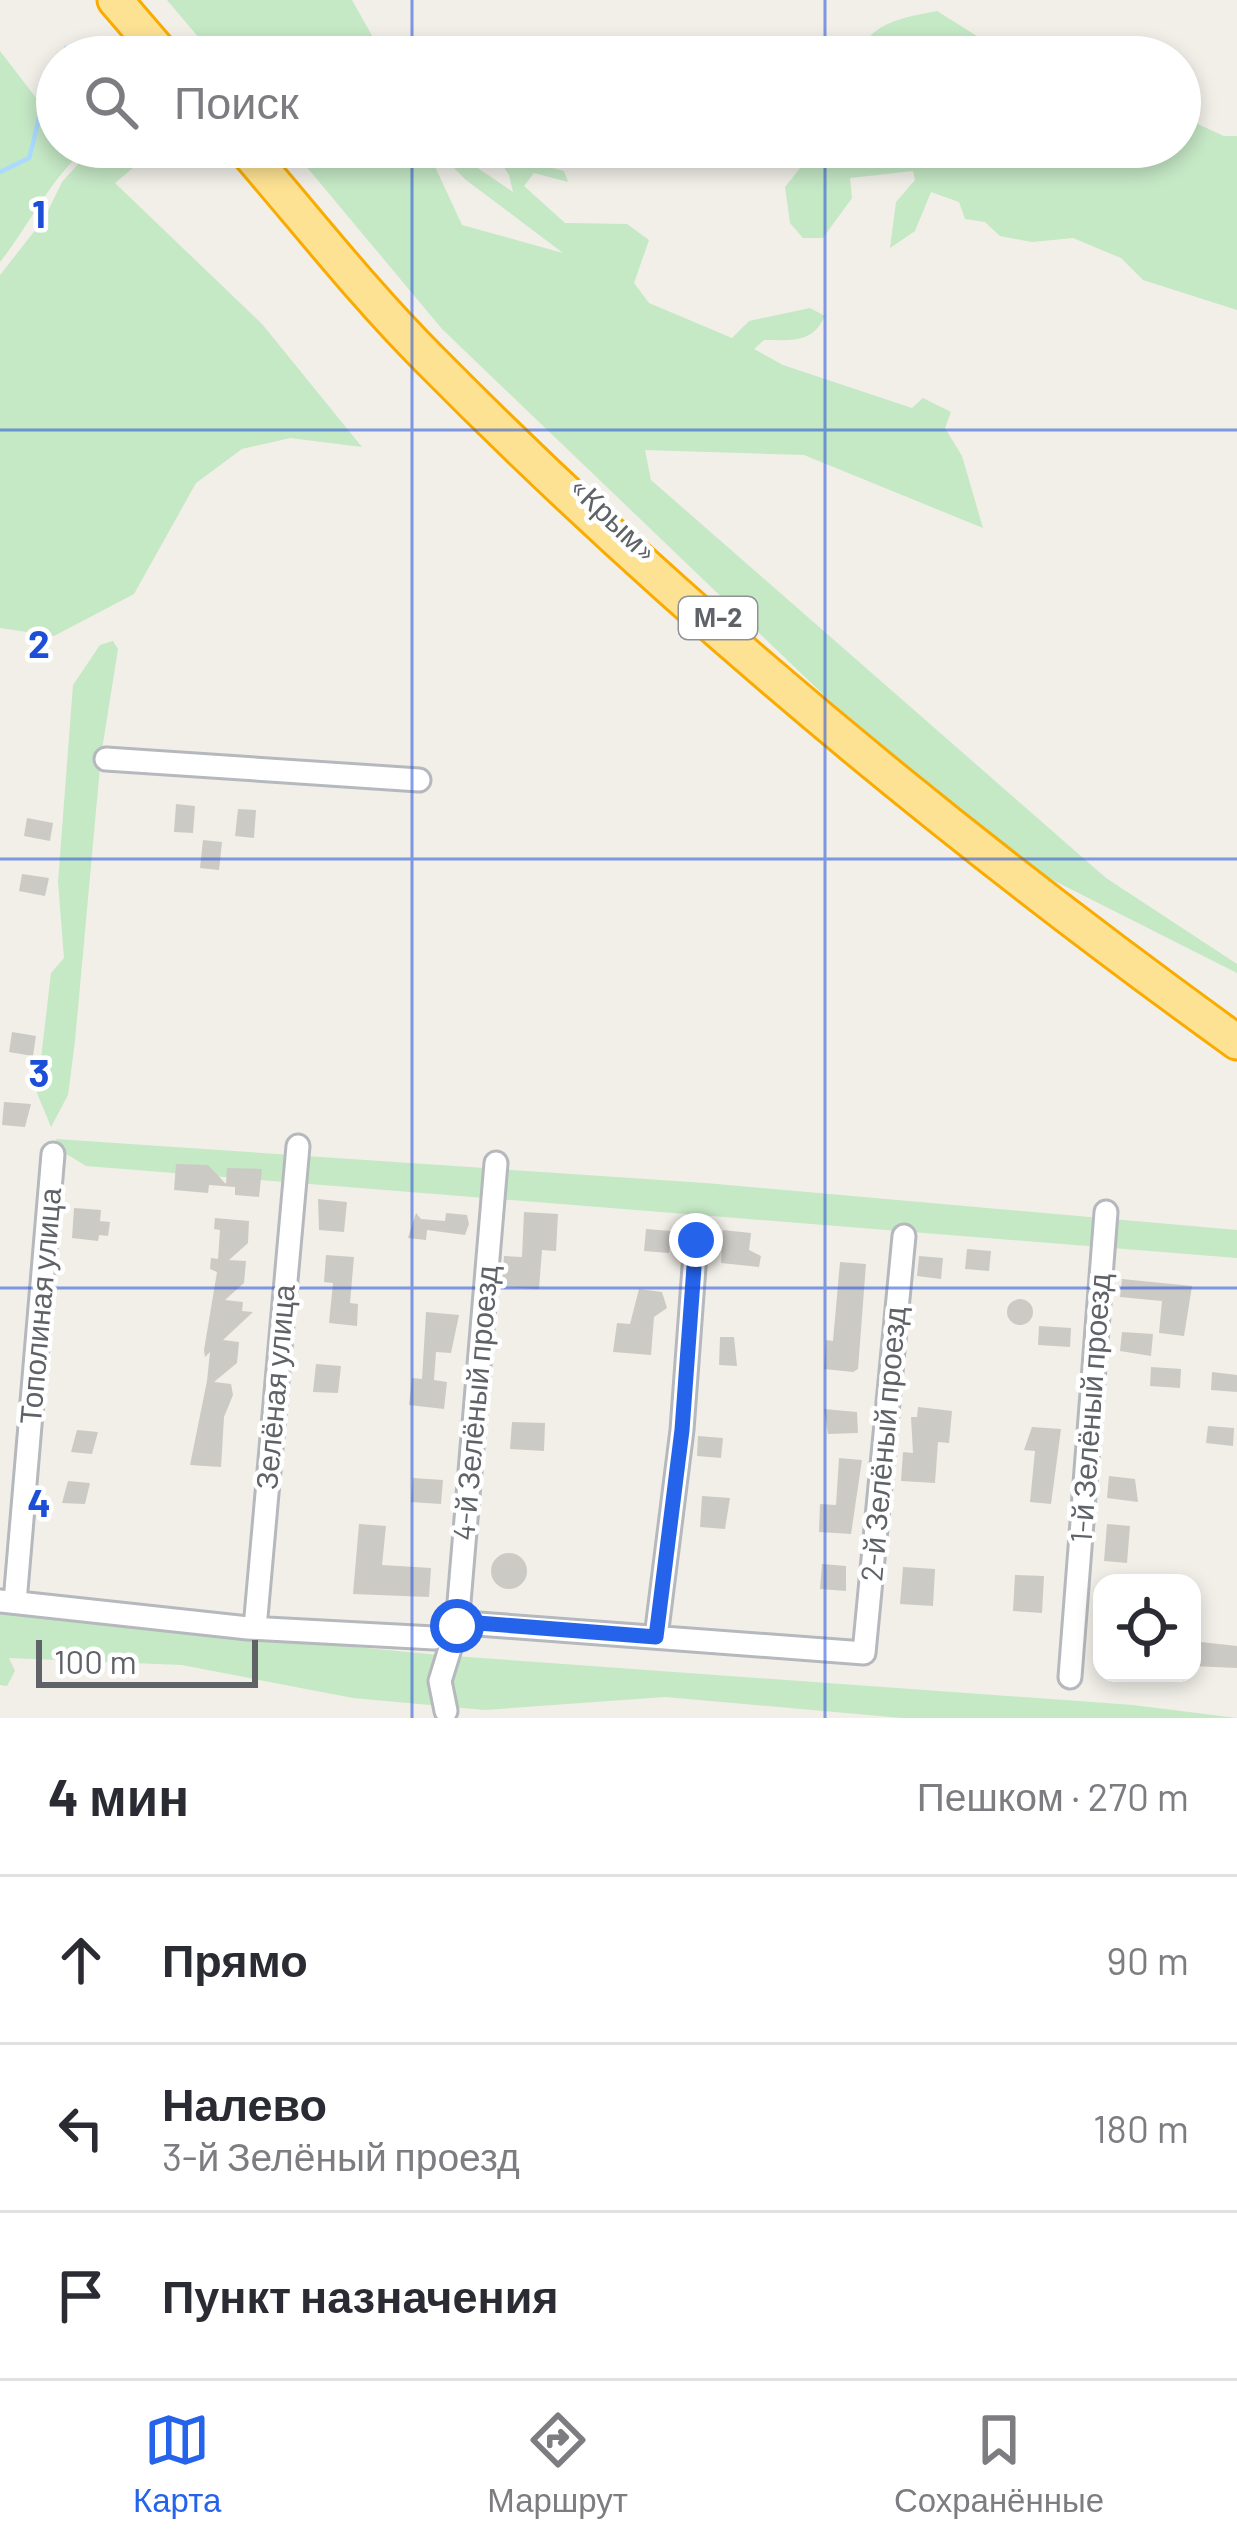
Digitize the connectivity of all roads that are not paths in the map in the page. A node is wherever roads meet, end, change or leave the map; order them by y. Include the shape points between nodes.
1 (116, 0) edge
2 (130, 0) edge
3 (146, 36) edge
4 (160, 36) edge
5 (261, 168) edge
6 (271, 168) edge
7 (106, 759) dead end
8 (418, 780) dead end
9 (1237, 1031) edge
10 (1237, 1042) edge
11 (298, 1146) dead end
12 (53, 1154) dead end
13 (496, 1163) dead end
14 (1106, 1212) dead end
15 (904, 1235) dead end
16 (696, 1240) dead end
17 (8, 1602) edge
18 (457, 1626) junction
19 (255, 1628) junction
20 (656, 1637) junction
21 (1070, 1677) dead end
22 (446, 1712) dead end

1 - 3 highway
2 - 4 highway
5 - 10 highway via 426,357 779,688 1048,906
6 - 9 highway, «Крым» / М-2 via 436,350 833,722
7 - 8 street
11 - 19 street, Зелёная улица
12 - 17 street, Тополиная улица
13 - 18 street, 4-й Зелёный проезд
14 - 21 street, 1-й Зелёный проезд
15 - 20 street, 2-й Зелёный проезд via 864,1653
16 - 20 street
17 - 19 street
18 - 19 street via 434,1638
18 - 20 street
18 - 22 street, 4-й Зелёный проезд via 440,1681

